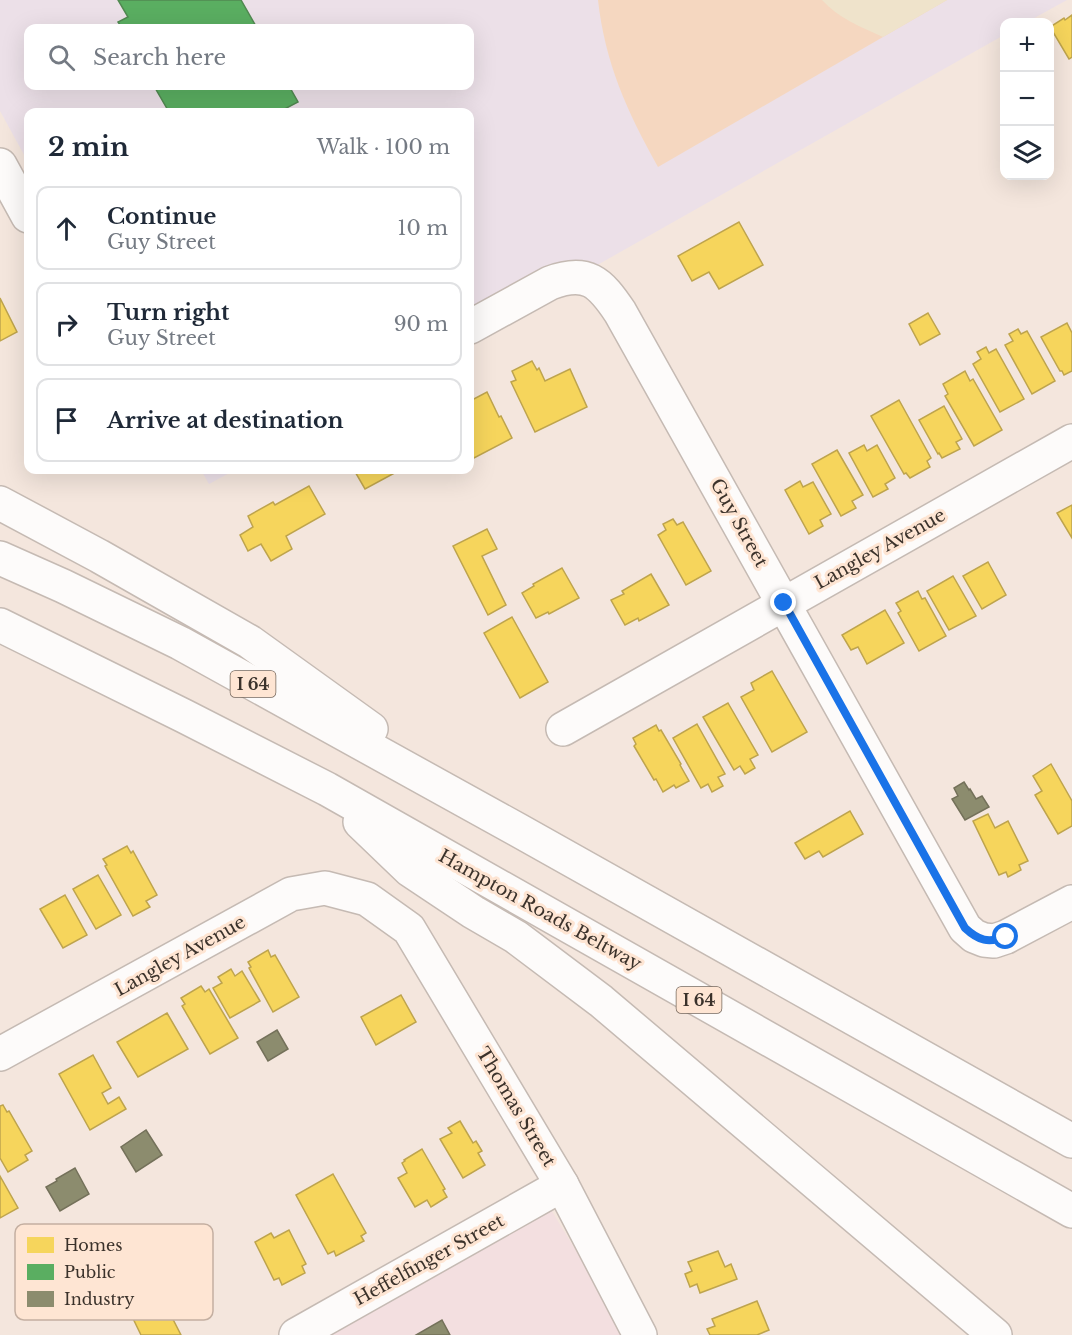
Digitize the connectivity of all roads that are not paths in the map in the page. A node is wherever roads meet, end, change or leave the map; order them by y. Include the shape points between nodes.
1 (0, 165) edge
2 (24, 209) edge
3 (474, 325) edge
4 (1072, 441) edge
5 (0, 503) edge
6 (0, 558) edge
7 (784, 603) junction
8 (0, 625) edge
9 (563, 729) dead end
10 (327, 789) junction
11 (500, 820) junction
12 (367, 899) joint
13 (1072, 902) edge
14 (0, 1054) edge
15 (1072, 1141) edge
16 (562, 1185) junction
17 (1072, 1211) edge
18 (296, 1335) edge
19 (640, 1335) edge
20 (995, 1335) edge

1 - 2 main road
3 - 7 main road, Guy Street via 560,279 592,280 608,294
4 - 7 main road, Langley Avenue
5 - 11 main road via 250,642
6 - 11 main road, I 64 via 180,643
7 - 9 main road, Langley Avenue
7 - 13 main road, Guy Street via 965,928 974,936 994,941
8 - 10 main road, Hampton Roads Beltway / I 64
10 - 17 main road, Hampton Roads Beltway / I 64
10 - 20 main road via 410,870 516,937 601,1001
11 - 15 main road, I 64
12 - 14 main road, Langley Avenue via 325,888 291,894
12 - 16 main road, Thomas Street via 409,929
16 - 18 main road, Heffelfinger Street
16 - 19 main road, Thomas Street

